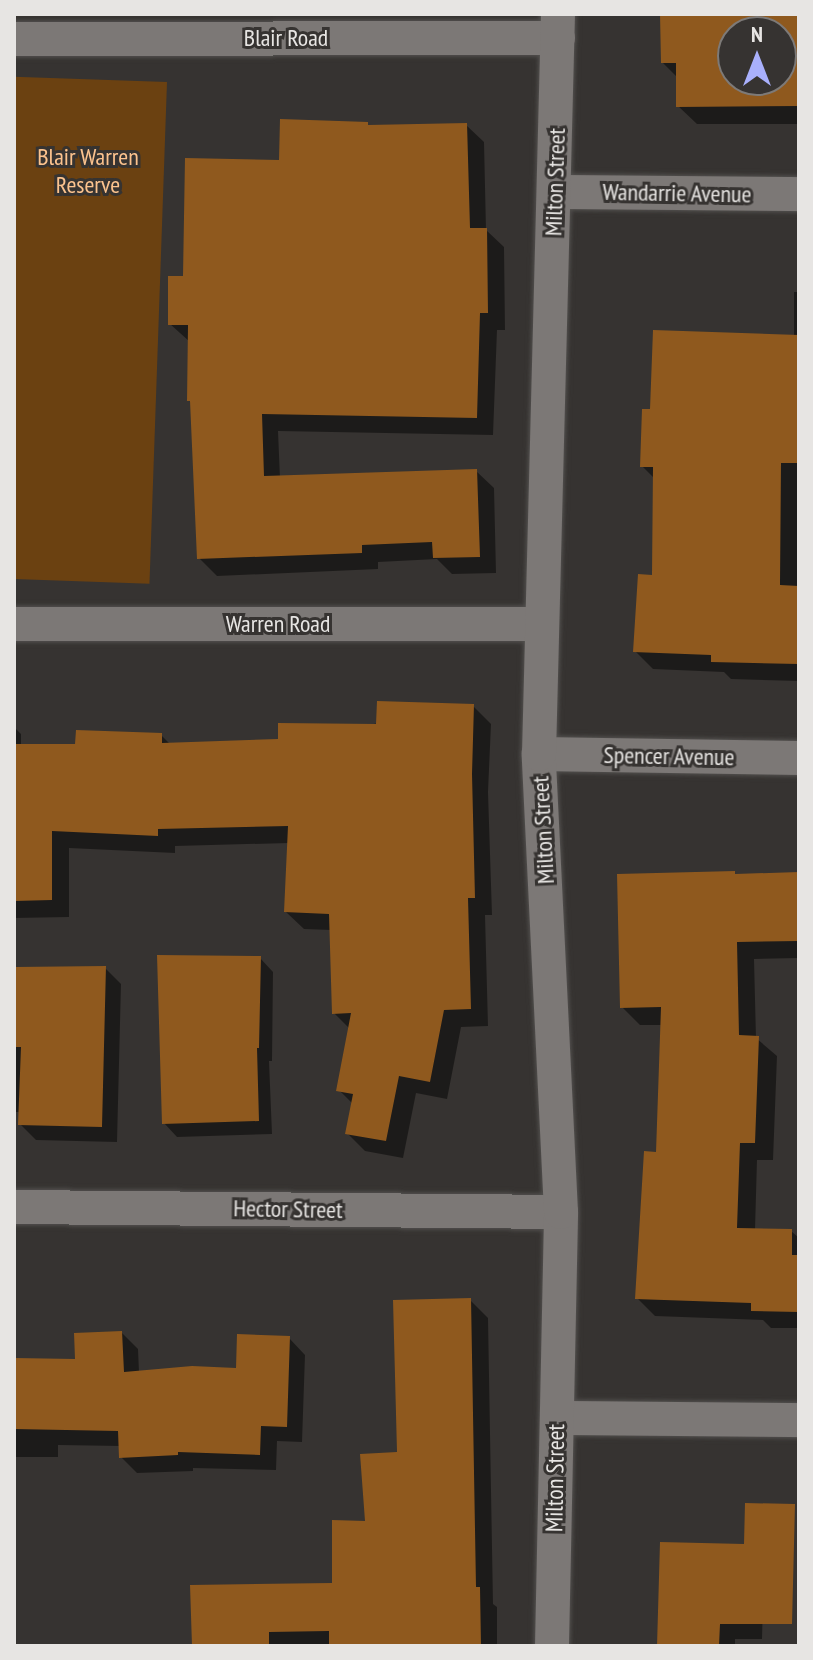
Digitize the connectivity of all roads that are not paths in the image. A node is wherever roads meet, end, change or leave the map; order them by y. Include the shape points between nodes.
1 (558, 26) edge
2 (14, 39) edge
3 (554, 192) junction
4 (799, 194) edge
5 (14, 624) edge
6 (542, 624) junction
7 (539, 754) junction
8 (799, 758) edge
9 (14, 1207) edge
10 (561, 1212) junction
11 (557, 1418) junction
12 (799, 1420) edge
13 (552, 1646) edge

1 - 2 street, Blair Road
1 - 3 street, Milton Street
3 - 4 street, Wandarrie Avenue
3 - 6 street, Milton Street
5 - 6 street, Warren Road
6 - 7 street, Milton Street
7 - 8 street, Spencer Avenue
7 - 10 street, Milton Street
9 - 10 street, Hector Street
10 - 11 street, Milton Street
11 - 12 street
11 - 13 street, Milton Street

